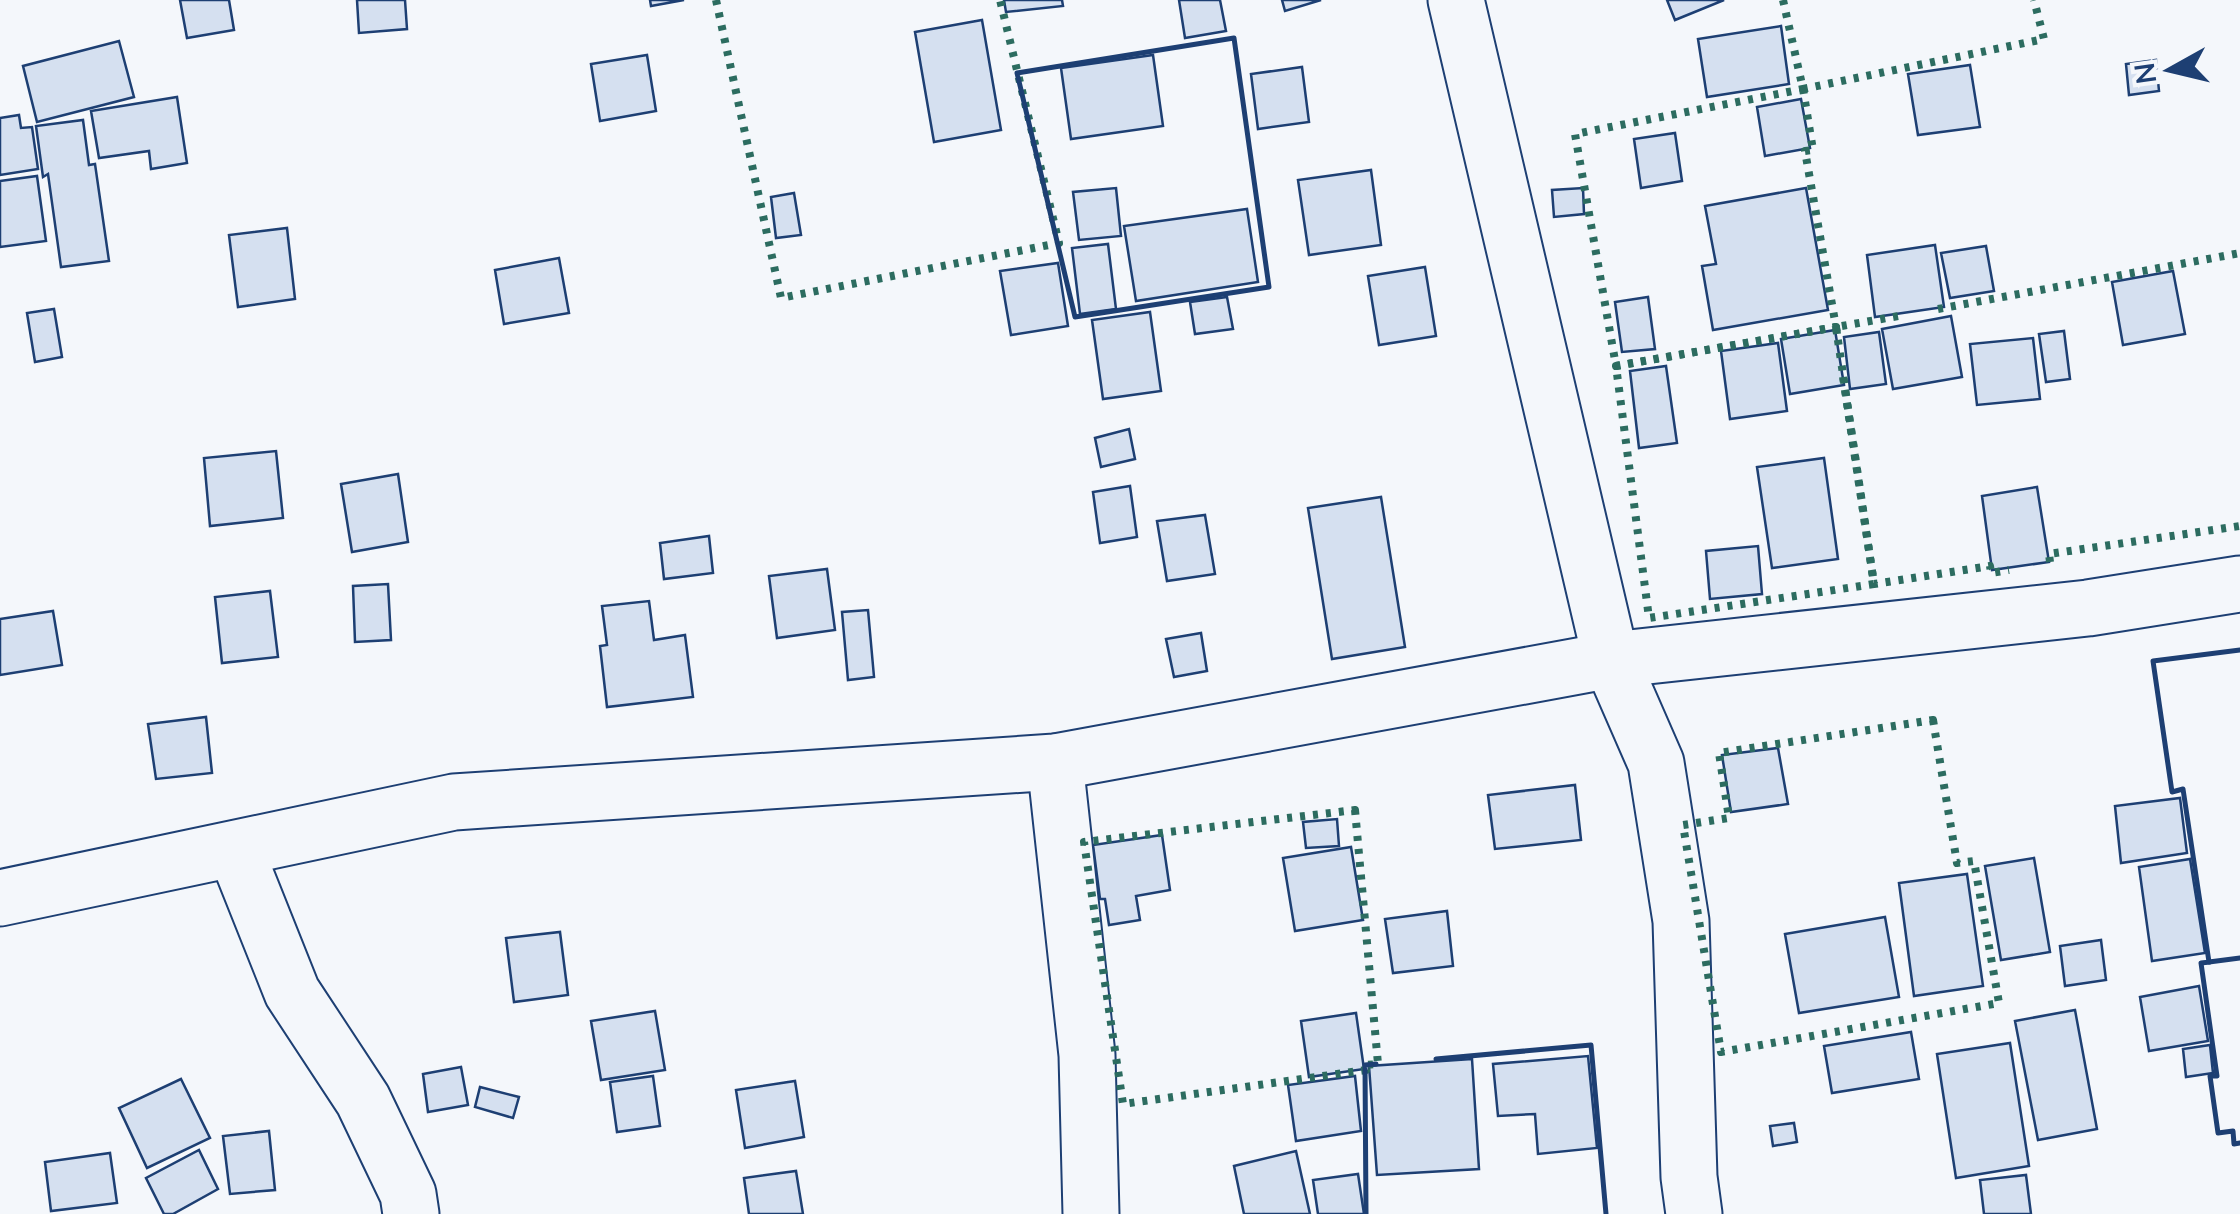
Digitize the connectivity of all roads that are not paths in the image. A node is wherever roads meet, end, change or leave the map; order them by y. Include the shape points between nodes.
1 (1456, 0) edge
2 (2240, 584) edge
3 (1611, 660) junction
4 (1055, 762) junction
5 (235, 848) junction
6 (0, 898) edge
7 (410, 1214) edge
8 (1091, 1214) edge
9 (1694, 1214) edge

1 - 3 street
2 - 3 street via 2088,608
3 - 4 street
3 - 9 street via 1656,764 1681,920
4 - 5 street via 454,802
4 - 8 street via 1087,1055
5 - 6 street
5 - 7 street via 292,992 364,1100 408,1194

